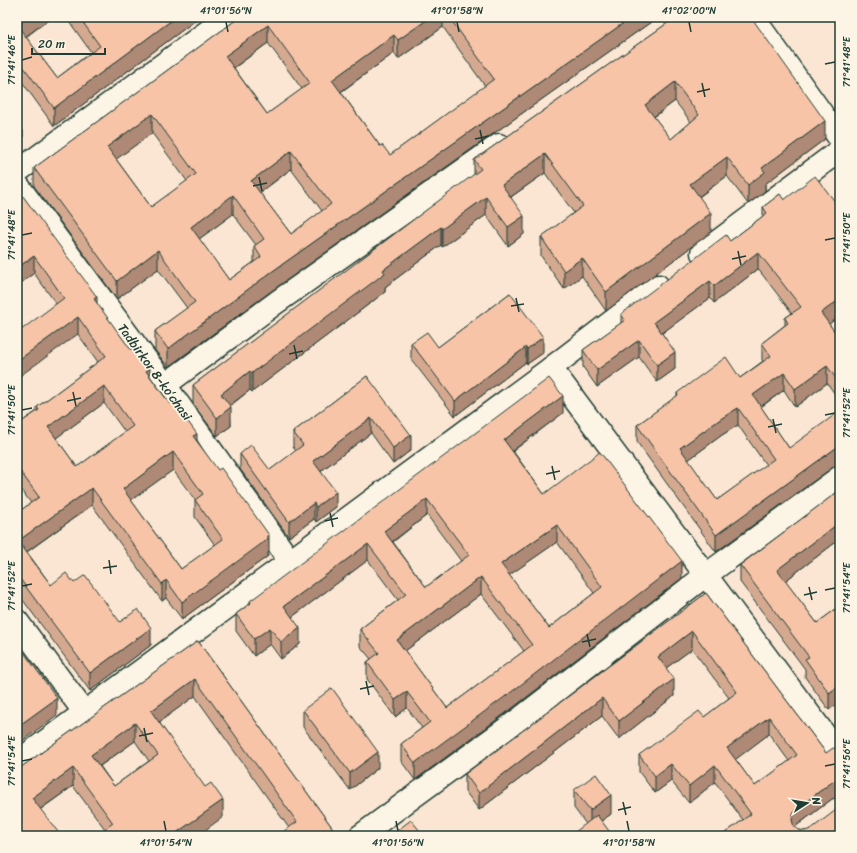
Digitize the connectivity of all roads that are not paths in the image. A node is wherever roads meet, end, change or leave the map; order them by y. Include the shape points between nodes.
1 (227, 17) edge
2 (752, 17) edge
3 (517, 132) edge
4 (840, 139) edge
5 (840, 150) edge
6 (17, 172) edge
7 (17, 184) edge
8 (550, 368) junction
9 (165, 385) junction
10 (840, 477) edge
11 (290, 561) junction
12 (706, 575) junction
13 (17, 621) edge
14 (85, 713) junction
15 (840, 755) edge
16 (17, 762) edge
17 (360, 836) edge

1 - 6 street
2 - 4 street
3 - 9 street via 277,302
5 - 8 street
7 - 9 street, Tadbirkor 8-koʻchasi
8 - 11 street
8 - 12 street
9 - 11 street, Tadbirkor 8-koʻchasi
10 - 12 street
11 - 14 street
12 - 15 street
12 - 17 street via 522,717
13 - 14 street
14 - 16 street

